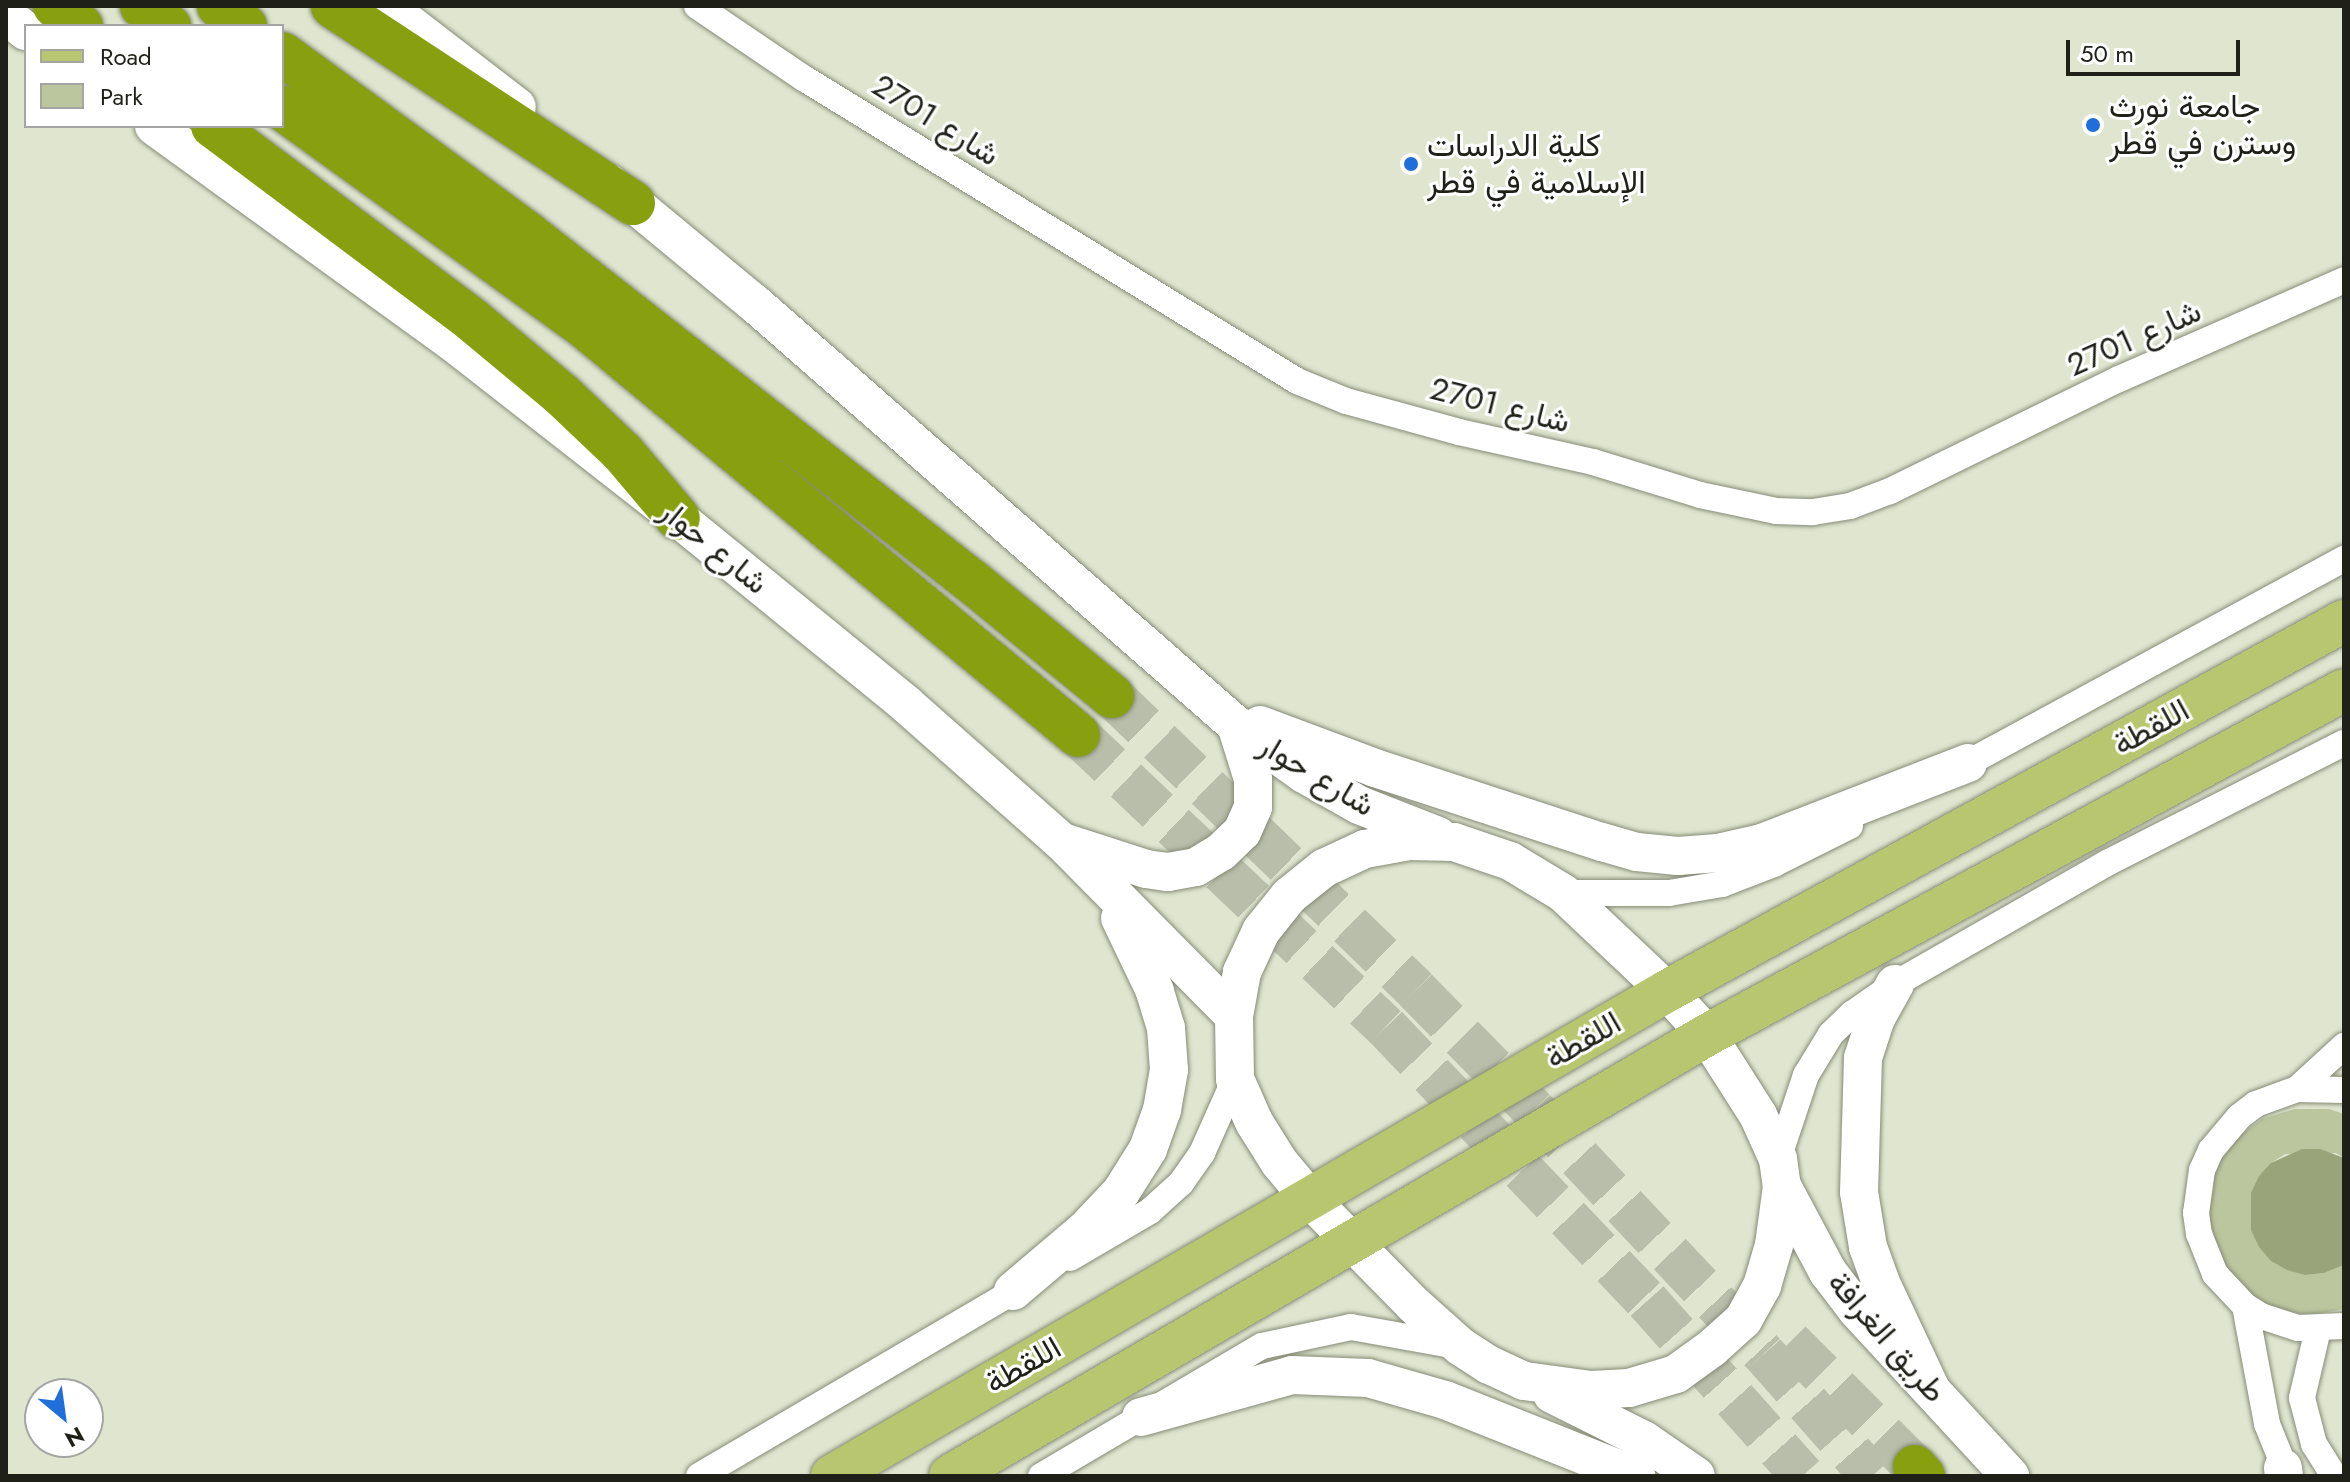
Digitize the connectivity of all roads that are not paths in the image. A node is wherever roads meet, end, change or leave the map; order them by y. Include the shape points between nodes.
1 (55, 6) edge
2 (142, 6) edge
3 (219, 6) edge
4 (333, 6) edge
5 (386, 6) edge
6 (697, 6) edge
7 (6, 15) edge
8 (78, 24) edge
9 (166, 24) edge
10 (242, 24) edge
11 (24, 29) edge
12 (284, 55) edge
13 (284, 109) edge
14 (157, 128) edge
15 (216, 128) edge
16 (633, 203) junction
17 (2344, 280) edge
18 (678, 518) junction
19 (2344, 559) edge
20 (2344, 621) edge
21 (2344, 690) edge
22 (1112, 696) tunnel mouth
23 (1225, 715) junction
24 (1078, 735) tunnel mouth
25 (2344, 743) edge
26 (2344, 749) edge
27 (1968, 763) junction
28 (2301, 766) junction
29 (1061, 841) junction
30 (1454, 842) junction
31 (1101, 884) junction
32 (1563, 893) junction
33 (1895, 984) junction
34 (1667, 991) junction
35 (1234, 1016) junction
36 (1707, 1035) junction
37 (2344, 1046) edge
38 (1235, 1079) junction
39 (2297, 1089) junction
40 (2344, 1090) edge
41 (1780, 1173) junction
42 (1309, 1198) junction
43 (1352, 1241) junction
44 (1013, 1291) junction
45 (2245, 1306) junction
46 (2331, 1328) edge
47 (1461, 1347) junction
48 (1524, 1381) junction
49 (1930, 1387) junction
50 (1141, 1417) junction
51 (2285, 1473) edge
52 (699, 1476) edge
53 (832, 1476) edge
54 (950, 1476) edge
55 (1041, 1476) edge
56 (1636, 1476) edge
57 (1696, 1476) edge
58 (2010, 1476) edge
59 (2334, 1476) edge

1 - 8 highway
2 - 9 highway
3 - 10 highway
4 - 16 highway
5 - 16 main road, شارع حوار via 459,59
6 - 17 street, شارع 2701 via 805,79 1297,381 1346,401 1459,432 1776,511 1838,508 1890,491 2119,379
7 - 11 main road
12 - 22 highway via 529,235
13 - 24 highway via 588,329
14 - 18 main road, شارع حوار via 455,344
15 - 18 highway via 472,320 562,395 623,453
16 - 23 main road, شارع حوار
18 - 29 main road, شارع حوار via 906,704
19 - 27 street, اللقطة
20 - 34 main road, اللقطة
21 - 36 main road, اللقطة
23 - 27 main road via 1572,833 1637,852 1678,856 1762,843
23 - 29 main road via 1253,779 1253,807 1242,832 1221,852 1196,867 1168,872
23 - 30 main road, شارع حوار via 1304,774 1359,805
25 - 28 street
26 - 28 street
27 - 32 street, اللقطة via 1774,864 1722,884 1669,893
28 - 33 street via 2109,862
29 - 31 main road, شارع حوار
30 - 32 main road, طريق الغرافة via 1510,861
30 - 35 main road via 1409,841 1365,849 1324,868 1289,896 1261,931 1242,972
31 - 35 main road, شارع حوار
31 - 44 main road via 1133,939 1166,1028 1169,1070 1162,1110 1148,1149 1121,1192
32 - 34 main road, طريق الغرافة
33 - 41 street via 1831,1034 1806,1075
33 - 49 main road via 1863,1058 1859,1192 1865,1236 1881,1283
34 - 36 main road, طريق الغرافة
34 - 42 main road, اللقطة
35 - 38 main road
36 - 41 main road, طريق الغرافة via 1752,1104
36 - 43 main road, اللقطة
37 - 39 street
38 - 42 main road via 1254,1122
38 - 44 street via 1202,1153 1181,1183 1150,1211
39 - 40 street
39 - 45 street via 2256,1104 2223,1132 2197,1191 2197,1224 2205,1255
41 - 48 main road via 1774,1245 1762,1286 1743,1320 1712,1348 1676,1374 1629,1388 1591,1390
41 - 49 main road, طريق الغرافة via 1828,1272
42 - 43 main road
42 - 53 main road, اللقطة
43 - 47 main road
43 - 54 main road, اللقطة
44 - 52 street
45 - 46 street via 2279,1324
45 - 51 street via 2260,1398
46 - 59 street via 2302,1398 2314,1444
47 - 48 main road
47 - 50 street via 1351,1327 1312,1334 1262,1346
48 - 57 main road via 1644,1440
49 - 58 main road, طريق الغرافة
50 - 55 street
50 - 56 main road via 1292,1375 1368,1378 1445,1400

